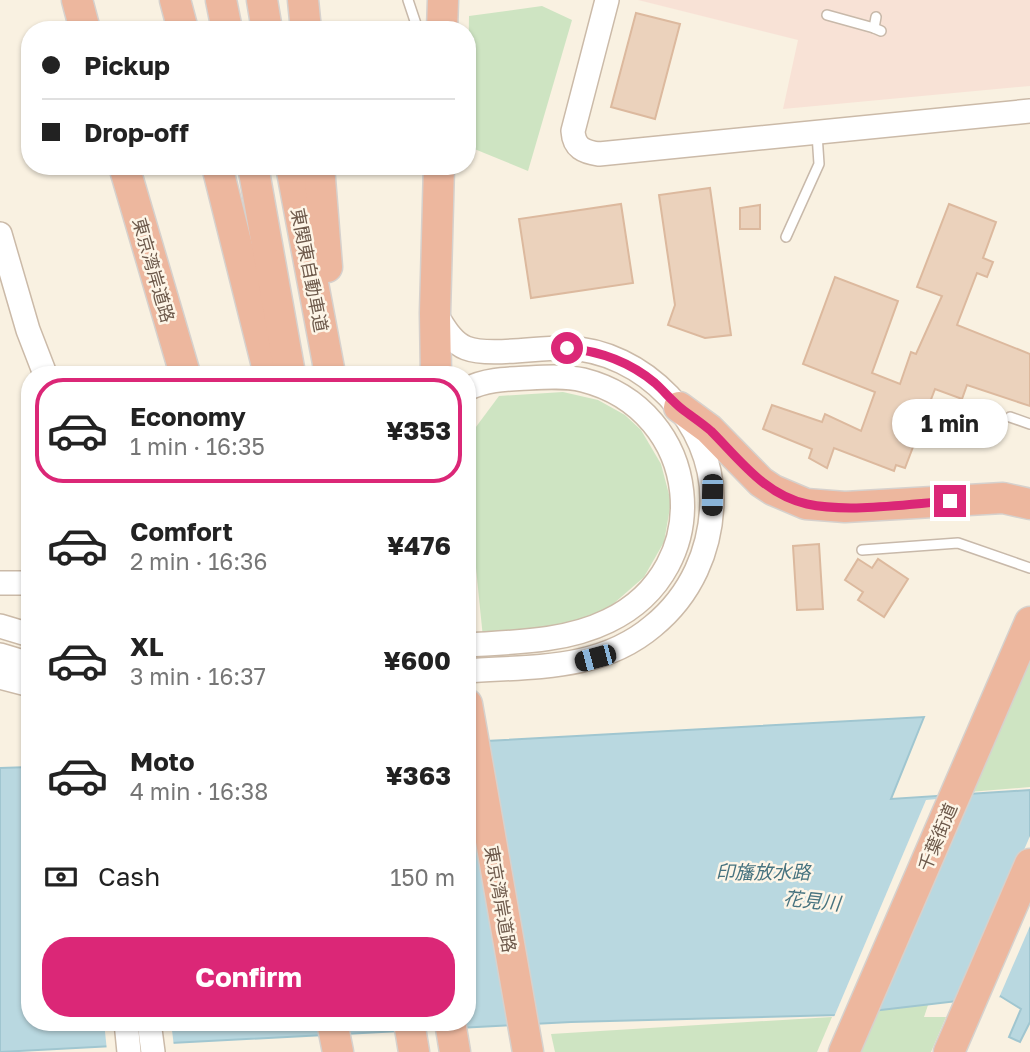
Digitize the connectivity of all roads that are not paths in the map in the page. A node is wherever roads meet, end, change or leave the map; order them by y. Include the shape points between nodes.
1 (77, 0) edge
2 (175, 0) edge
3 (221, 0) edge
4 (262, 0) edge
5 (303, 0) edge
6 (408, 0) edge
7 (443, 0) edge
8 (607, 0) edge
9 (827, 15) dead end
10 (876, 17) dead end
11 (83, 21) edge
12 (181, 21) edge
13 (225, 21) edge
14 (266, 21) edge
15 (305, 21) edge
16 (415, 21) edge
17 (442, 21) edge
18 (1030, 111) edge
19 (817, 132) junction
20 (127, 175) edge
21 (219, 175) edge
22 (255, 175) edge
23 (293, 175) edge
24 (320, 175) edge
25 (439, 175) edge
26 (0, 234) edge
27 (786, 237) dead end
28 (435, 313) junction
29 (28, 330) junction
30 (35, 366) edge
31 (42, 366) edge
32 (183, 366) edge
33 (267, 366) edge
34 (289, 366) edge
35 (329, 366) edge
36 (329, 366) edge
37 (436, 366) edge
38 (476, 386) edge
39 (679, 407) junction
40 (1010, 417) dead end
41 (1030, 424) edge
42 (1030, 504) edge
43 (862, 550) dead end
44 (1030, 568) edge
45 (0, 583) edge
46 (21, 583) edge
47 (1030, 622) edge
48 (0, 626) edge
49 (21, 632) edge
50 (476, 644) edge
51 (0, 654) edge
52 (21, 661) edge
53 (476, 670) edge
54 (0, 677) edge
55 (21, 683) edge
56 (476, 755) edge
57 (1030, 864) edge
58 (127, 1031) edge
59 (150, 1031) edge
60 (334, 1031) edge
61 (410, 1031) edge
62 (452, 1031) edge
63 (130, 1052) edge
64 (153, 1052) edge
65 (338, 1052) edge
66 (414, 1052) edge
67 (455, 1052) edge
68 (528, 1052) edge
69 (844, 1052) edge
70 (949, 1052) edge

1 - 11 highway
2 - 12 highway
3 - 13 highway
4 - 14 highway
5 - 15 highway
6 - 16 lane
7 - 17 highway
8 - 19 street via 573,131 579,148 599,154
9 - 10 lane via 877,29
18 - 19 street
19 - 27 lane via 819,164
20 - 32 highway, 東京湾岸道路
21 - 33 highway
22 - 34 highway
23 - 35 highway, 東関東自動車道
24 - 36 highway via 332,329
25 - 28 highway
26 - 29 street
28 - 37 highway
28 - 39 street via 449,334 467,348 598,352 646,376
29 - 30 street
29 - 31 street
38 - 50 street via 497,380 547,377 580,379 611,390 640,409 663,436 679,470 684,497 677,541 663,573 639,601 607,622 563,636
39 - 42 highway via 709,429 761,482 806,504 845,507 1003,498
39 - 53 street via 692,425 705,459 712,514 701,562 672,609 636,639 595,658
40 - 41 lane
43 - 44 lane via 958,543
45 - 46 street
47 - 69 highway, 千葉街道
48 - 49 street
51 - 52 street
54 - 55 street
56 - 68 highway, 東京湾岸道路
57 - 70 highway
58 - 63 street
59 - 64 street
60 - 65 highway
61 - 66 highway
62 - 67 highway

